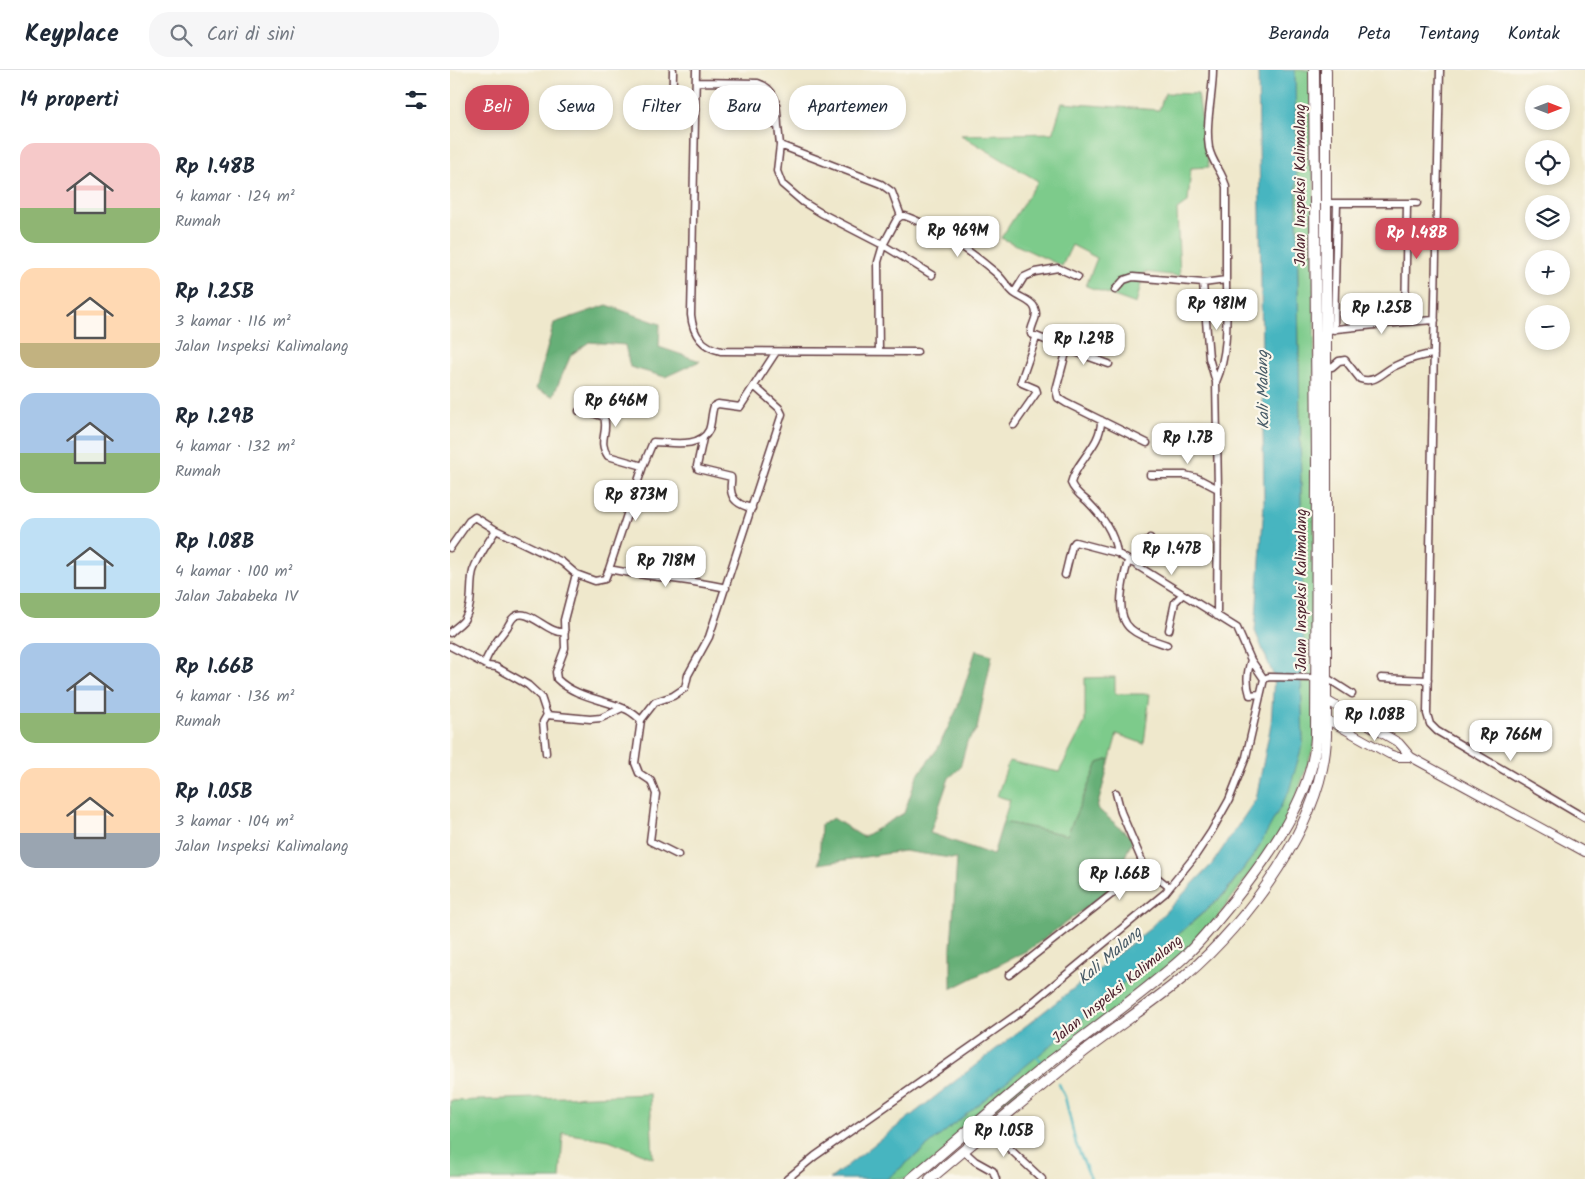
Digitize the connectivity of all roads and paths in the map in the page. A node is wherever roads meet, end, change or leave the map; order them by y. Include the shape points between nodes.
1 (673, 70) edge
2 (696, 70) edge
3 (1213, 70) edge
4 (1314, 70) edge
5 (1326, 70) edge
6 (1440, 70) edge
7 (696, 82) joint
8 (674, 85) edge
9 (765, 85) edge
10 (695, 130) edge
11 (778, 130) edge
12 (780, 145) junction
13 (1332, 203) junction
14 (1417, 203) dead end
15 (1407, 204) junction
16 (901, 216) junction
17 (884, 245) junction
18 (932, 275) dead end
19 (1078, 277) dead end
20 (1226, 280) junction
21 (1203, 283) junction
22 (1115, 290) dead end
23 (1014, 293) junction
24 (1435, 320) junction
25 (1405, 322) junction
26 (1330, 330) junction
27 (1036, 338) junction
28 (1067, 349) junction
29 (776, 352) junction
30 (879, 352) junction
31 (917, 352) dead end
32 (1434, 354) junction
33 (1109, 364) dead end
34 (1326, 366) junction
35 (1216, 382) junction
36 (754, 386) junction
37 (579, 411) dead end
38 (1101, 420) junction
39 (1014, 425) dead end
40 (703, 438) junction
41 (1147, 443) dead end
42 (643, 466) junction
43 (1150, 475) dead end
44 (1218, 489) junction
45 (752, 508) junction
46 (496, 530) junction
47 (1150, 538) dead end
48 (450, 548) edge
49 (1116, 553) junction
50 (1130, 562) junction
51 (609, 569) junction
52 (576, 574) junction
53 (1065, 575) dead end
54 (726, 588) junction
55 (1182, 595) junction
56 (1217, 616) junction
57 (1169, 630) dead end
58 (565, 632) junction
59 (450, 633) edge
60 (1167, 645) dead end
61 (450, 646) edge
62 (1250, 660) junction
63 (484, 664) junction
64 (1321, 678) junction
65 (1381, 678) dead end
66 (1264, 679) junction
67 (1428, 680) junction
68 (1260, 694) junction
69 (1352, 694) dead end
70 (1321, 700) junction
71 (622, 708) junction
72 (548, 715) junction
73 (1321, 719) junction
74 (641, 720) junction
75 (1326, 736) junction
76 (1316, 737) junction
77 (546, 754) dead end
78 (1411, 757) junction
79 (1116, 793) dead end
80 (1585, 818) edge
81 (1585, 852) edge
82 (678, 855) dead end
83 (1145, 868) junction
84 (1169, 887) junction
85 (1195, 945) junction
86 (1206, 956) junction
87 (1009, 974) dead end
88 (980, 1121) junction
89 (989, 1130) junction
90 (964, 1151) junction
91 (917, 1177) edge
92 (787, 1179) edge
93 (930, 1179) edge
94 (996, 1179) edge
95 (1042, 1179) edge

1 - 8 street
2 - 7 street
3 - 20 street via 1208,137 1213,161 1226,186
4 - 64 main road, Jalan Inspeksi Kalimalang
5 - 13 main road, Jalan Inspeksi Kalimalang
6 - 24 street
7 - 9 street
10 - 29 street via 692,327 697,338 712,349
11 - 12 street
12 - 16 street via 881,184 892,192
12 - 17 street via 777,171 782,184 821,213
13 - 15 street
13 - 26 main road, Jalan Inspeksi Kalimalang
14 - 15 street
15 - 25 street
16 - 17 street
16 - 23 street via 936,229 994,272
17 - 18 street
17 - 30 street via 878,262
19 - 23 street via 1058,268 1035,272 1024,277
20 - 21 street
20 - 35 street via 1225,355
21 - 22 street via 1133,277 1124,280
21 - 35 street via 1209,358
23 - 27 street via 1036,310 1030,332
24 - 25 street
24 - 32 street
25 - 26 street
26 - 34 main road, Jalan Inspeksi Kalimalang
27 - 28 street
27 - 39 street via 1021,381 1037,392
28 - 33 street
28 - 38 street via 1056,395 1066,404
29 - 30 street
29 - 36 street
30 - 31 street
32 - 34 street via 1406,361 1369,381 1360,379 1344,360 1332,367
32 - 67 street
34 - 64 main road, Jalan Inspeksi Kalimalang
35 - 44 street
36 - 40 street via 740,408 714,406 710,428
36 - 45 street via 782,414
37 - 42 street via 604,417 603,448 608,456
38 - 41 street
38 - 49 street via 1099,434 1071,483 1108,526
40 - 42 street via 689,442 653,442
40 - 45 street via 698,469 731,477 731,490 736,501
42 - 51 street
43 - 44 street via 1185,475
44 - 56 street
45 - 54 street
46 - 48 street via 473,517
46 - 52 street via 562,562
46 - 59 street via 474,570 470,604 463,622
47 - 50 street
49 - 50 street
49 - 53 street via 1075,542
50 - 55 street
50 - 60 street via 1121,596 1125,621 1133,631
51 - 52 street via 604,579 595,581
51 - 54 street
52 - 58 street via 564,620
54 - 74 street via 709,637 688,675 685,688 655,702
55 - 56 street
55 - 57 street via 1174,602
56 - 62 street via 1237,628
58 - 63 street via 554,632 529,616 516,615
58 - 71 street via 565,648 556,672 557,679 573,691
61 - 63 street
62 - 66 street
62 - 68 street via 1246,678 1248,690 1250,695
63 - 72 street via 496,667 532,688 541,698
64 - 66 street
64 - 69 street
64 - 70 main road, Jalan Inspeksi Kalimalang
65 - 67 street
66 - 68 street
67 - 80 street via 1427,714 1437,731
68 - 84 street via 1246,757 1229,800 1195,856
70 - 73 main road, Jalan Inspeksi Kalimalang
70 - 78 street via 1398,743
71 - 72 street via 601,718
71 - 74 street
72 - 77 street via 543,722
73 - 75 main road, Jalan Inspeksi Kalimalang
73 - 76 main road, Jalan Inspeksi Kalimalang
73 - 78 street via 1389,754
74 - 82 street via 634,763 651,782 656,794 650,842
75 - 76 main road via 1320,733
75 - 86 main road, Jalan Inspeksi Kalimalang via 1320,776 1301,827 1272,879
76 - 85 main road, Jalan Inspeksi Kalimalang via 1306,779 1287,824 1256,872
78 - 81 street
79 - 83 street
83 - 84 street
83 - 87 street
84 - 92 street via 1022,1012 815,1156
85 - 86 main road
85 - 88 main road, Jalan Inspeksi Kalimalang
86 - 89 main road, Jalan Inspeksi Kalimalang
88 - 89 street
88 - 91 main road, Jalan Inspeksi Kalimalang
89 - 90 main road, Jalan Inspeksi Kalimalang
89 - 95 street
90 - 93 main road, Jalan Inspeksi Kalimalang
90 - 94 street via 993,1171

